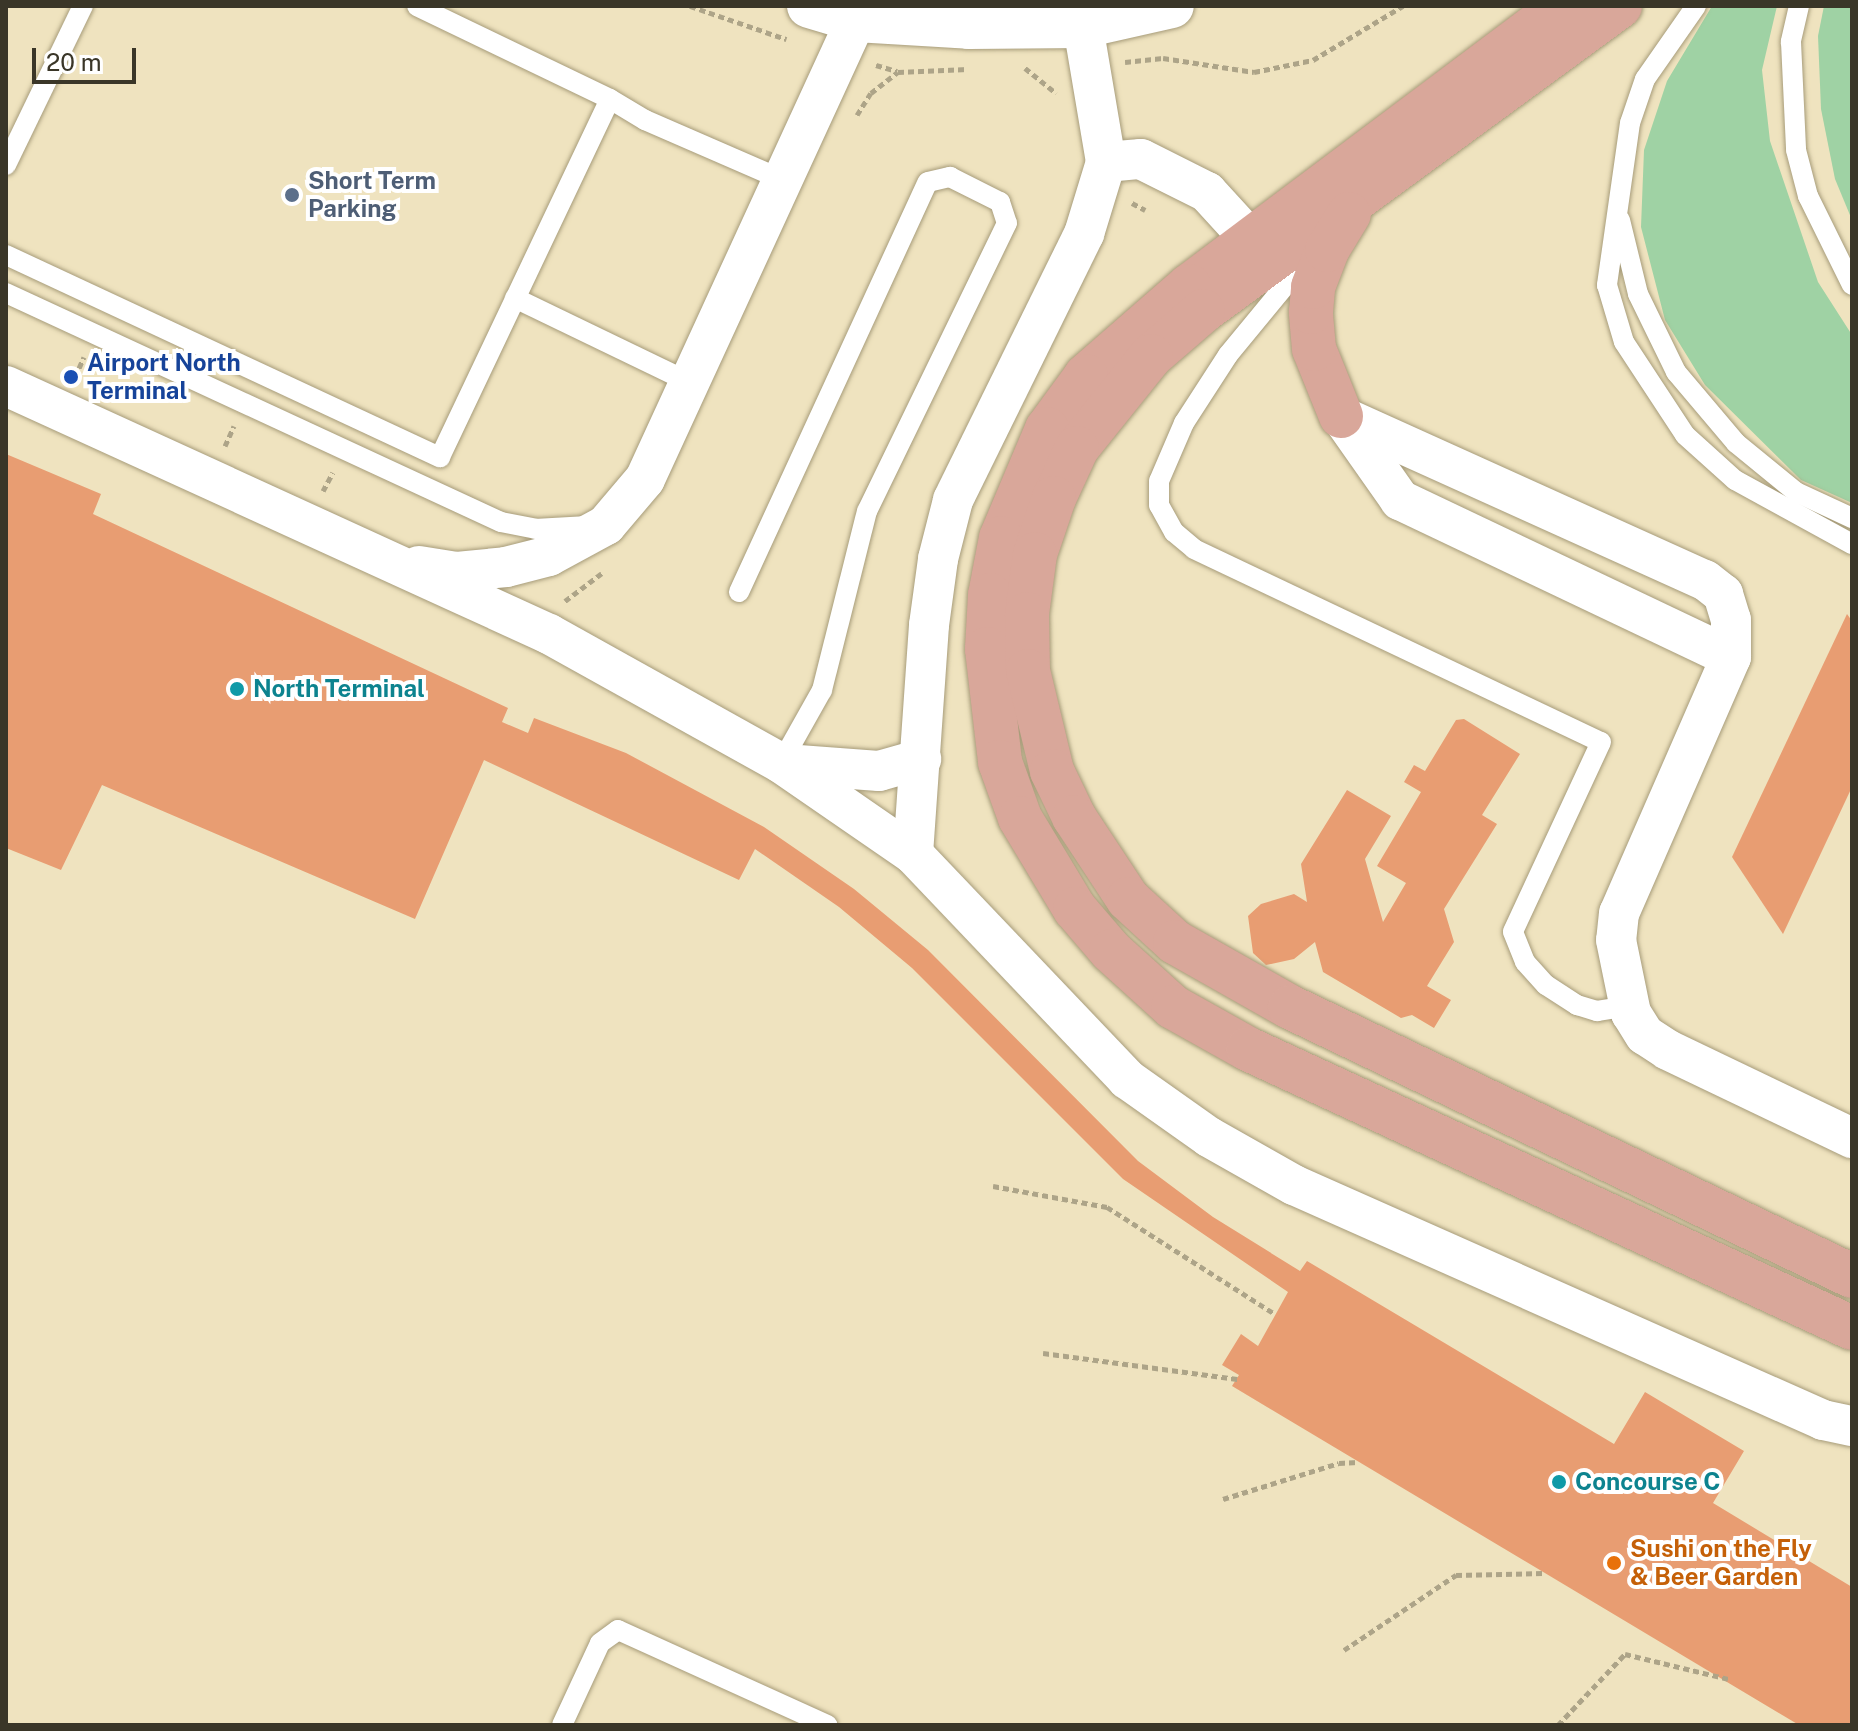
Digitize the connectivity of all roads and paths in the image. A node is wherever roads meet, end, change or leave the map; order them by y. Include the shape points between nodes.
1 (83, 6) edge
2 (417, 6) edge
3 (809, 6) edge
4 (1172, 6) edge
5 (1562, 6) edge
6 (1620, 6) edge
7 (1696, 6) edge
8 (1799, 6) edge
9 (856, 20) junction
10 (1083, 26) junction
11 (610, 99) junction
12 (1106, 162) junction
13 (6, 165) edge
14 (785, 181) junction
15 (1357, 202) junction
16 (1616, 204) junction
17 (1250, 239) junction
18 (6, 255) edge
19 (1852, 285) edge
20 (6, 293) edge
21 (515, 298) junction
22 (87, 353) dead end
23 (693, 384) junction
24 (71, 385) dead end
25 (6, 386) edge
26 (1341, 416) junction
27 (236, 421) dead end
28 (221, 455) dead end
29 (336, 467) dead end
30 (318, 499) dead end
31 (1852, 518) edge
32 (606, 525) junction
33 (1852, 544) edge
34 (380, 559) junction
35 (739, 592) dead end
36 (1731, 657) junction
37 (921, 759) junction
38 (781, 763) junction
39 (913, 854) junction
40 (1630, 1006) junction
41 (1852, 1138) edge
42 (993, 1186) dead end
43 (1852, 1276) edge
44 (1275, 1314) dead end
45 (1852, 1328) edge
46 (1043, 1353) dead end
47 (1237, 1379) dead end
48 (1852, 1426) edge
49 (1358, 1462) dead end
50 (1223, 1499) dead end
51 (1543, 1573) dead end
52 (1344, 1650) dead end
53 (1728, 1679) dead end
54 (562, 1725) edge
55 (827, 1725) edge
56 (1558, 1725) edge

1 - 13 lane
2 - 11 lane
3 - 9 street
4 - 10 street
5 - 17 main road
6 - 15 main road
7 - 16 lane via 1645,79 1621,159
8 - 19 lane via 1790,71 1796,150 1808,196
9 - 10 street via 969,27
9 - 14 street
10 - 12 street
11 - 14 lane via 645,120
11 - 21 lane
12 - 17 street via 1141,159 1207,192
12 - 37 street via 1084,234 953,500 929,625
14 - 23 street
15 - 26 main road via 1327,250 1313,287 1311,312 1314,349
15 - 40 lane via 1228,355 1166,457 1159,505 1174,532 1194,549 1601,742 1513,932 1525,962 1546,985 1577,1005 1597,1011
15 - 43 main road via 1203,311 1151,356 1077,448 1035,554 1027,614 1028,671 1052,771 1100,861 1128,899 1198,958
16 - 31 lane via 1638,294 1676,372 1736,443 1784,483
16 - 33 lane via 1607,285 1624,342 1685,435 1735,480
17 - 45 main road via 1086,376 1047,429 1001,538 990,595 990,705 1000,762 1045,865 1111,951 1190,1018
18 - 21 lane via 440,457
20 - 32 lane via 501,522 536,529
21 - 23 lane
22 - 24 path
23 - 32 street via 645,479
25 - 34 street
26 - 36 street via 1400,500
26 - 36 street via 1705,580 1723,594 1731,620
27 - 28 path
29 - 30 path
32 - 34 street via 549,556 506,567 457,572
34 - 38 street via 549,634
35 - 38 lane via 928,182 950,177 1000,202 1007,223 867,511 822,690
36 - 40 street via 1619,913 1616,940
37 - 38 street via 879,771
37 - 39 street
38 - 39 street
39 - 48 street via 1127,1079 1209,1137 1308,1192 1823,1420
40 - 41 street via 1645,1035 1668,1050
42 - 44 path via 1107,1207
46 - 47 path
49 - 50 path via 1339,1463
51 - 52 path via 1456,1575
53 - 56 path via 1625,1654
54 - 55 lane via 600,1643 618,1630

